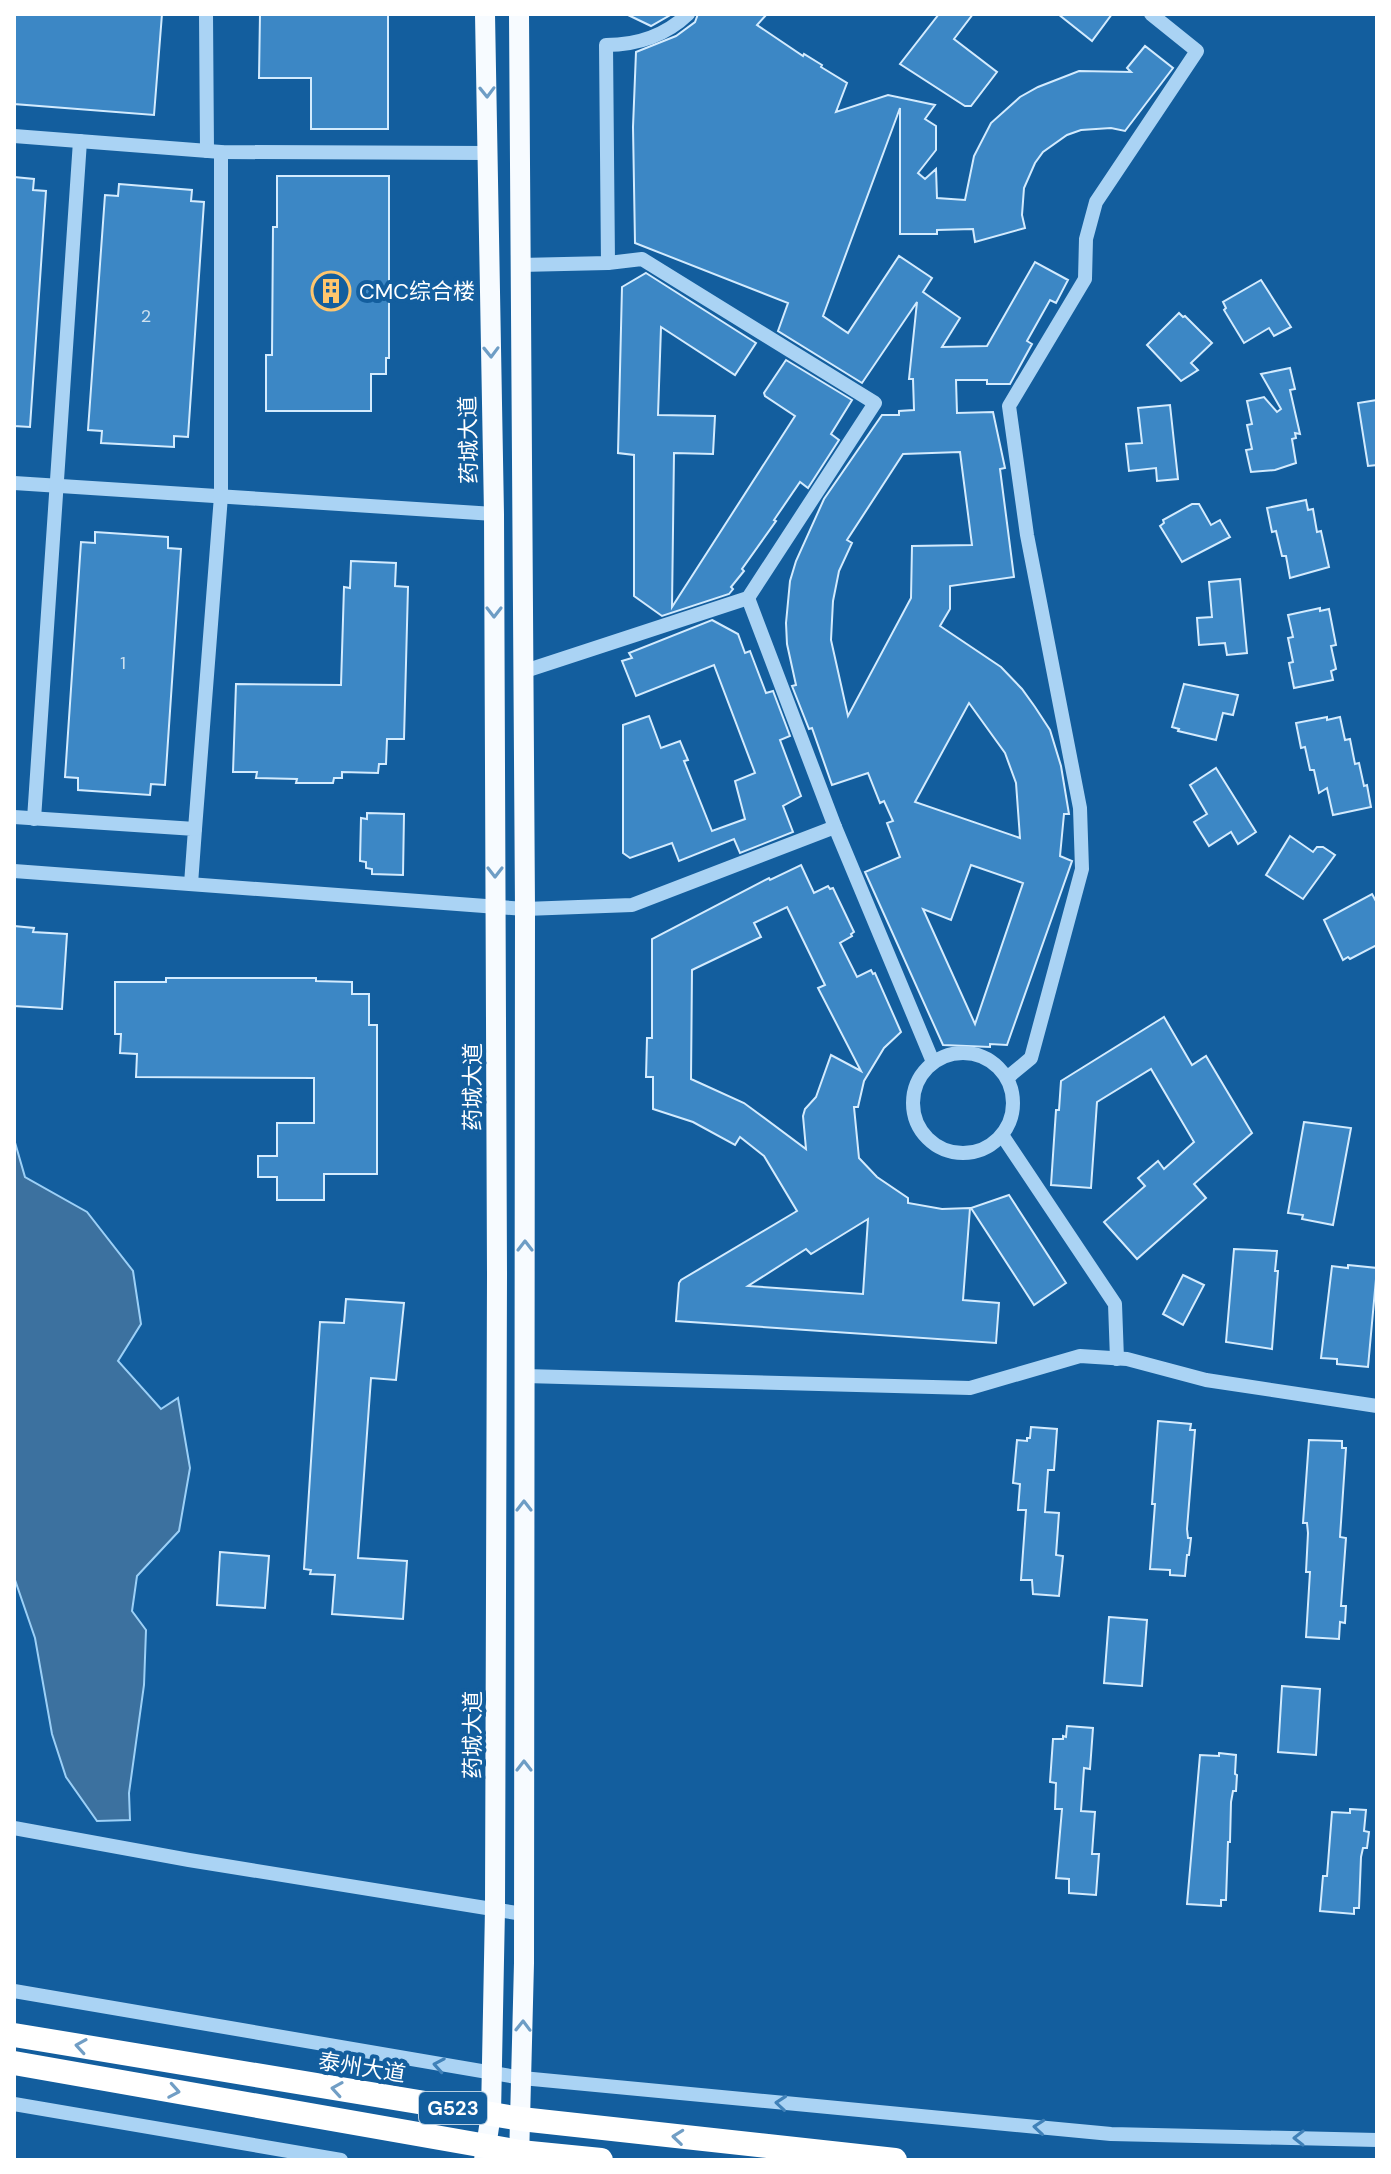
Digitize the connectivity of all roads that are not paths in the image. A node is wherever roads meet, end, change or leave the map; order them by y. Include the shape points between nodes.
1 (206, 14) edge
2 (485, 14) edge
3 (519, 14) edge
4 (688, 14) edge
5 (1151, 14) edge
6 (14, 136) edge
7 (80, 141) junction
8 (214, 151) junction
9 (488, 153) junction
10 (608, 263) junction
11 (520, 265) junction
12 (14, 483) edge
13 (56, 486) junction
14 (221, 496) junction
15 (494, 514) junction
16 (748, 598) junction
17 (522, 672) junction
18 (14, 817) edge
19 (34, 819) junction
20 (835, 827) junction
21 (195, 829) junction
22 (14, 871) edge
23 (191, 884) junction
24 (495, 907) junction
25 (525, 909) junction
26 (933, 1062) junction
27 (1007, 1078) junction
28 (1002, 1135) junction
29 (1117, 1359) junction
30 (525, 1376) junction
31 (1377, 1406) edge
32 (14, 1828) edge
33 (495, 1909) junction
34 (523, 1914) junction
35 (14, 1991) edge
36 (14, 2035) edge
37 (14, 2063) edge
38 (492, 2074) junction
39 (522, 2078) junction
40 (14, 2104) edge
41 (491, 2114) junction
42 (521, 2119) junction
43 (1377, 2140) edge
44 (485, 2153) edge
45 (519, 2156) edge
46 (341, 2160) edge
47 (601, 2160) edge
48 (895, 2160) edge

1 - 8 street
2 -> 9 main road, 药城大道
3 - 11 main road
4 - 10 street via 651,38 606,45
5 - 27 street via 1197,51 1096,202 1086,239 1085,279 1009,406 1027,535 1080,808 1082,869 1031,1058
6 - 7 street
7 - 8 street
7 - 13 street
8 - 9 street
8 - 14 street
9 -> 15 main road, 药城大道
10 - 11 street
10 - 16 street via 642,259 875,403
11 - 17 main road
12 - 13 street
13 - 14 street
13 - 19 street
14 - 15 street
14 - 21 street
15 -> 24 main road, 药城大道
16 - 17 street
16 - 20 street
17 - 25 main road
18 - 19 street
19 - 21 street
20 - 25 street via 632,905
20 - 26 street
21 - 23 street
22 - 23 street
23 - 24 street
24 - 25 street
24 - 33 main road, 药城大道
30 -> 25 main road
26 - 27 street via 955,1053 979,1055
26 - 28 street via 918,1081 913,1105 927,1138 947,1150 971,1152
27 - 28 street via 1013,1113
28 - 29 street via 1115,1304
29 - 30 street via 1080,1356 970,1388
29 - 31 street via 1206,1380
34 -> 30 main road
32 - 33 street
33 - 34 street
33 - 38 main road, 药城大道
39 -> 34 main road
38 -> 35 street
41 -> 36 highway, 泰州大道 / G523
37 -> 44 highway, G523
38 - 39 street
38 - 41 main road, 药城大道
39 - 42 main road
43 -> 39 street via 1111,2134
40 - 46 street
41 - 42 highway, 泰州大道 / G523
41 - 44 main road, 药城大道
42 - 45 main road
48 -> 42 highway, 泰州大道 / G523
44 - 45 highway, G523
45 - 47 highway, G523

